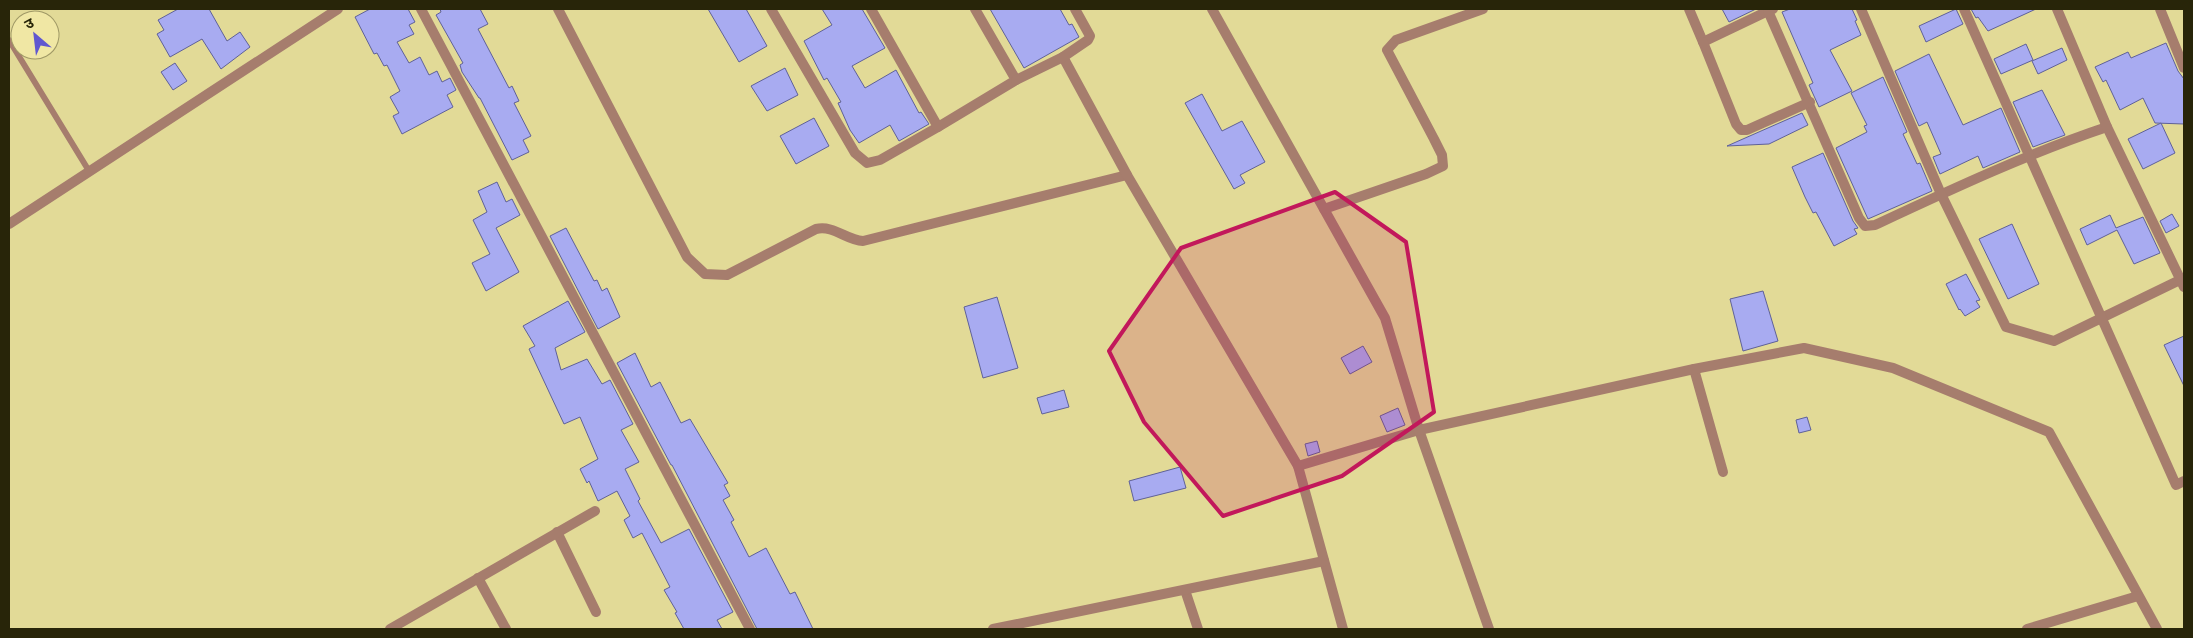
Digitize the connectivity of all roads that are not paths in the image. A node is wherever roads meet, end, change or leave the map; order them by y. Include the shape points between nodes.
1 (338, 9) edge
2 (421, 9) edge
3 (558, 9) edge
4 (771, 9) edge
5 (871, 9) edge
6 (974, 9) edge
7 (1075, 9) edge
8 (1212, 9) edge
9 (1483, 9) edge
10 (1688, 9) edge
11 (1769, 9) edge
12 (1861, 9) edge
13 (1964, 9) edge
14 (2057, 9) edge
15 (2160, 9) edge
16 (9, 40) edge
17 (1703, 42) junction
18 (1063, 57) junction
19 (2183, 62) edge
20 (1016, 80) junction
21 (1810, 102) junction
22 (938, 127) junction
23 (2107, 127) junction
24 (2030, 157) junction
25 (89, 172) junction
26 (1127, 175) junction
27 (1941, 194) junction
28 (1324, 208) junction
29 (9, 224) edge
30 (2183, 281) edge
31 (2102, 319) junction
32 (1694, 369) junction
33 (1420, 430) junction
34 (1298, 466) junction
35 (1723, 472) dead end
36 (2184, 482) edge
37 (595, 511) dead end
38 (557, 532) junction
39 (1324, 561) junction
40 (478, 578) junction
41 (1185, 590) junction
42 (2138, 596) junction
43 (596, 612) dead end
44 (406, 625) edge
45 (390, 629) edge
46 (506, 629) edge
47 (750, 629) edge
48 (993, 629) edge
49 (1198, 629) edge
50 (1343, 629) edge
51 (1488, 629) edge
52 (2027, 629) edge
53 (2157, 629) edge

1 - 25 street
2 - 47 street
3 - 26 street via 687,257 705,274 726,275 816,229 825,227 863,241
4 - 22 street via 855,153 867,163 880,160
5 - 22 street
6 - 20 street
7 - 18 street via 1090,36
8 - 28 street
9 - 28 street via 1396,40 1387,50 1434,139 1443,166
10 - 17 street
11 - 17 street
11 - 21 street
12 - 27 street
13 - 24 street
14 - 23 street
15 - 19 street
16 - 25 lane
17 - 21 street via 1741,130
18 - 20 street
18 - 26 street
20 - 22 street
21 - 27 street via 1865,226 1875,225
23 - 24 street
23 - 30 street
24 - 27 street
24 - 31 street
25 - 29 street
26 - 34 street
27 - 31 street via 2006,327 2054,340
28 - 33 street via 1386,318
30 - 31 street
31 - 36 street via 2176,485
32 - 33 street
32 - 35 street
32 - 42 street via 1804,348 1893,368 2049,432
33 - 34 street
33 - 51 street
34 - 39 street
37 - 38 street
38 - 40 street
38 - 43 street
39 - 41 street
39 - 50 street
40 - 44 street
40 - 46 street
41 - 48 street
41 - 49 street
42 - 52 street
42 - 53 street
44 - 45 street

